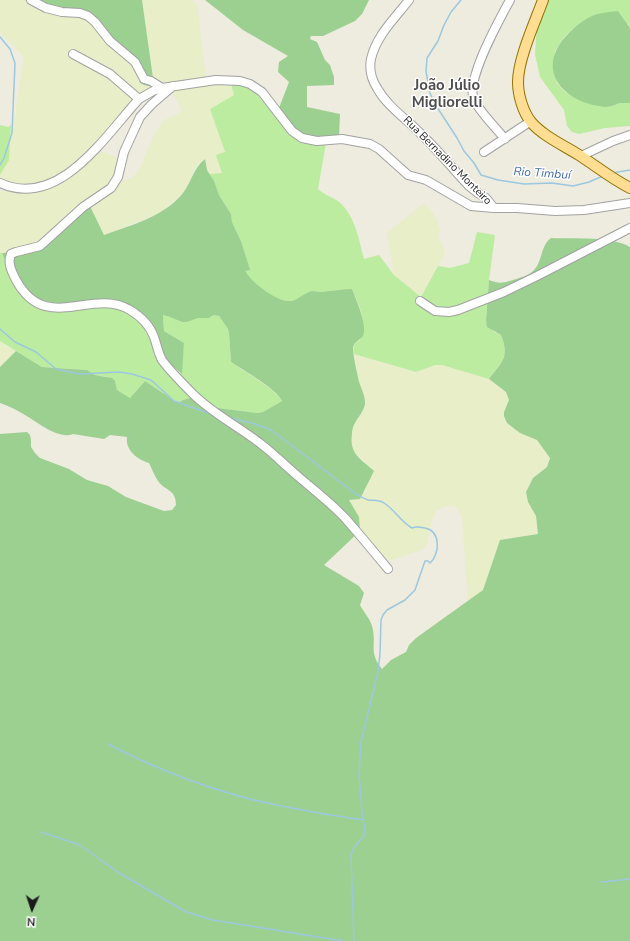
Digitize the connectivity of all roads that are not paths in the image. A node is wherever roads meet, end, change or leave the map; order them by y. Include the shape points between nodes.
1 (31, 0) edge
2 (409, 0) edge
3 (510, 0) edge
4 (543, 0) edge
5 (73, 54) dead end
6 (172, 86) junction
7 (162, 88) junction
8 (139, 99) junction
9 (531, 122) junction
10 (630, 135) edge
11 (505, 138) junction
12 (484, 152) dead end
13 (581, 156) junction
14 (0, 183) edge
15 (630, 188) edge
16 (630, 203) edge
17 (494, 208) junction
18 (630, 228) edge
19 (420, 301) dead end
20 (388, 569) dead end

1 - 7 street via 46,8 88,16 110,41 135,62 144,79
2 - 17 street, Rua Bernadino Monteiro via 379,39 371,60 372,77 387,102
3 - 11 street via 478,67 473,88 474,100
4 - 9 main road via 522,62 518,82 521,99
5 - 8 street via 110,74
6 - 7 street
6 - 17 street via 227,79 250,84 262,92 292,131 302,138 317,141 342,139 370,144 408,174 426,180 471,206
6 - 20 street via 140,117 124,152 118,177 111,188 82,207 40,246 11,254 9,262 12,272 26,295 40,304 57,308 103,304 131,310 151,331 162,359 191,392 266,448 327,501
7 - 8 street
8 - 14 street via 86,158 61,178 47,186 34,189 11,187
9 - 11 street
9 - 13 main road via 542,132
10 - 13 street
11 - 12 street
13 - 15 main road
16 - 17 street, Rua Bernadino Monteiro via 584,210
18 - 19 street via 531,280 458,310 435,311

